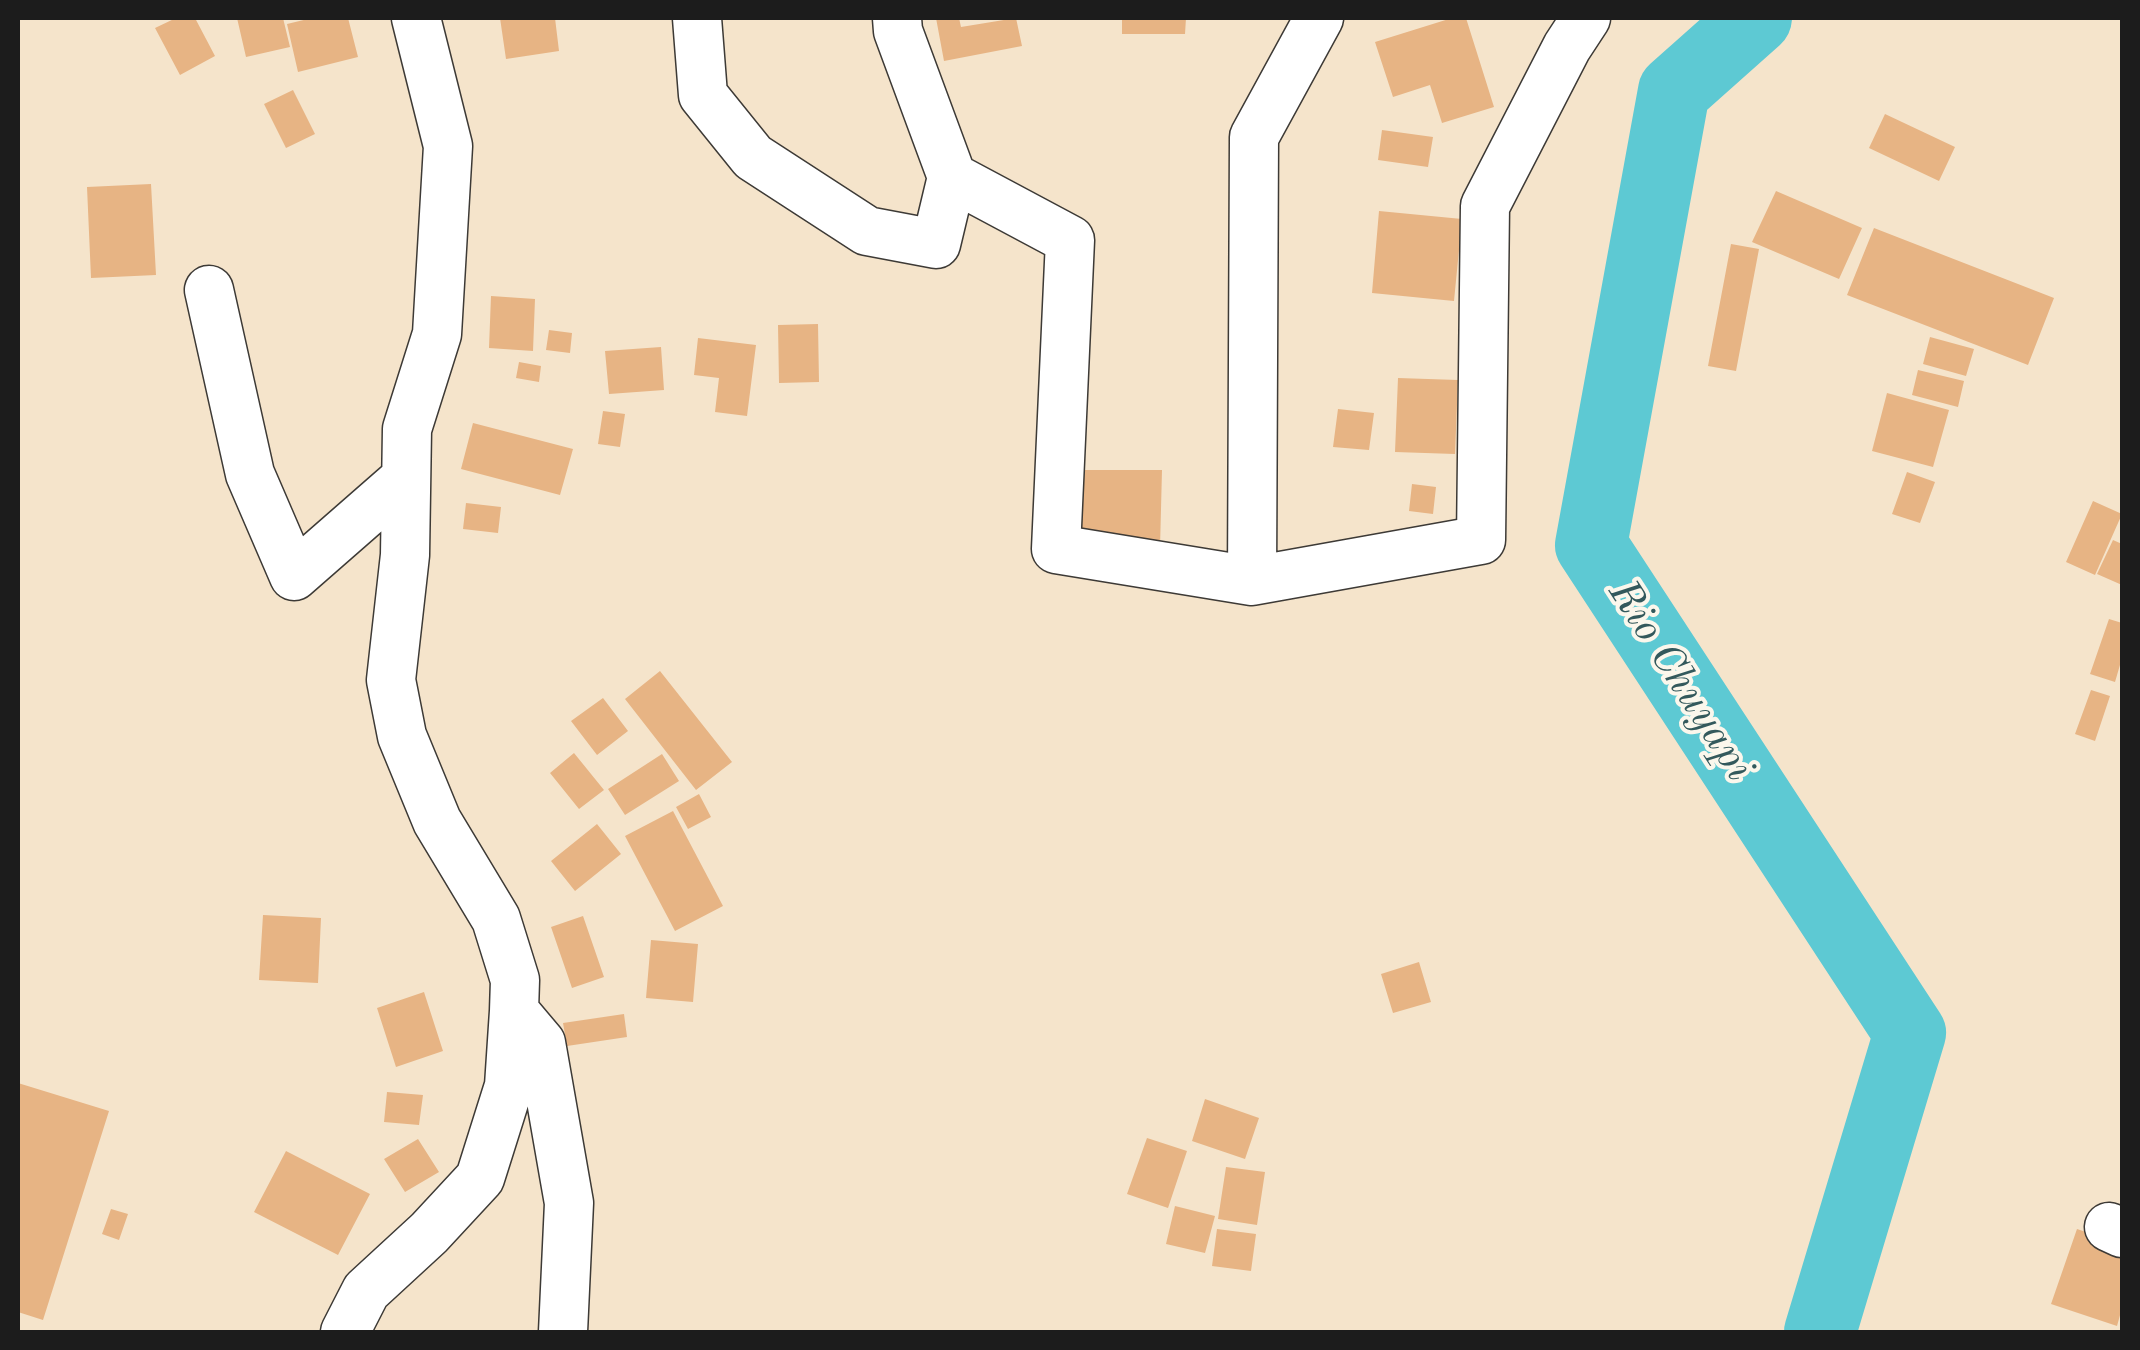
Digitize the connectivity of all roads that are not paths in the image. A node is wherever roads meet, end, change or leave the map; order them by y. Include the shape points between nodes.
1 (416, 18) edge
2 (697, 18) edge
3 (897, 18) edge
4 (1319, 18) edge
5 (1586, 18) edge
6 (952, 177) junction
7 (209, 290) dead end
8 (406, 478) junction
9 (1252, 580) junction
10 (514, 1012) junction
11 (345, 1332) edge
12 (563, 1332) edge

1 - 8 street via 448,146 437,334 407,429
2 - 6 street via 703,95 753,157 867,231 936,244
3 - 6 street
4 - 9 street via 1254,137
5 - 9 street via 1485,206 1481,540
6 - 9 street via 1070,240 1056,549
7 - 8 street via 250,474 294,576
8 - 10 street via 391,680 402,736 437,821 496,920 515,980
10 - 11 street via 509,1086 480,1178 366,1291
10 - 12 street via 541,1043 569,1203

